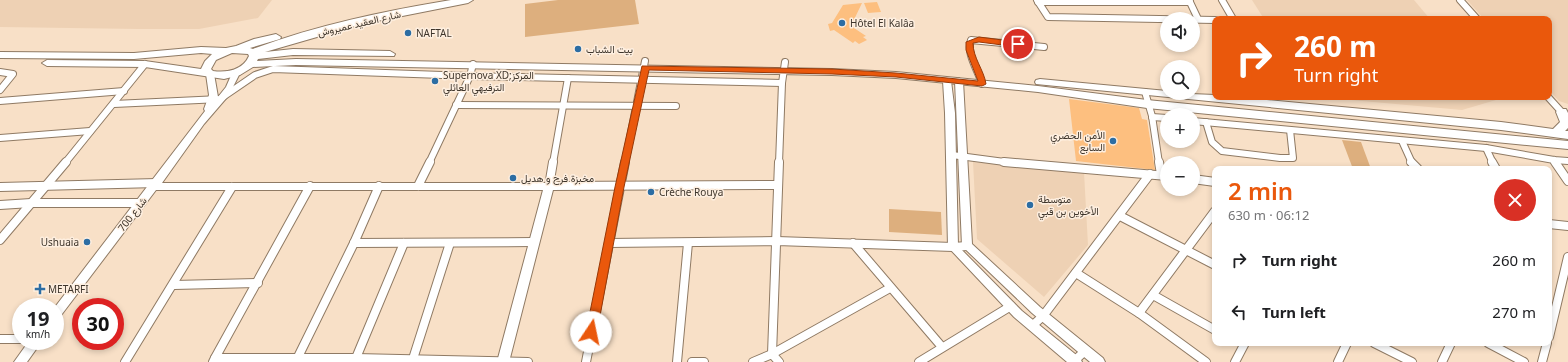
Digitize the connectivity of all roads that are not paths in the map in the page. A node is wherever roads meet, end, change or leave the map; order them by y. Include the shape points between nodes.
1 (441, 0) edge
2 (468, 0) edge
3 (1222, 0) edge
4 (1460, 0) edge
5 (1038, 1) edge
6 (1114, 1) edge
7 (1189, 1) edge
8 (1194, 12) edge
9 (1231, 16) edge
10 (1474, 16) edge
11 (1160, 18) edge
12 (1200, 19) edge
13 (1212, 20) edge
14 (295, 38) junction
15 (258, 41) junction
16 (1044, 47) dead end
17 (201, 50) junction
18 (233, 50) junction
19 (293, 52) junction
20 (0, 54) edge
21 (252, 58) junction
22 (0, 62) edge
23 (145, 64) junction
24 (473, 64) junction
25 (645, 64) junction
26 (784, 66) junction
27 (0, 72) edge
28 (209, 73) junction
29 (236, 73) junction
30 (470, 76) junction
31 (568, 78) junction
32 (643, 80) junction
33 (947, 80) junction
34 (982, 80) junction
35 (959, 81) junction
36 (782, 83) junction
37 (0, 90) edge
38 (124, 91) junction
39 (1145, 92) junction
40 (1201, 98) junction
41 (1212, 99) edge
42 (216, 100) junction
43 (1222, 100) edge
44 (1551, 100) edge
45 (0, 101) edge
46 (114, 104) junction
47 (1147, 104) junction
48 (456, 105) junction
49 (563, 105) junction
50 (676, 106) dead end
51 (637, 107) junction
52 (1205, 110) junction
53 (1565, 115) edge
54 (1152, 117) junction
55 (1160, 118) edge
56 (1200, 122) edge
57 (1206, 122) junction
58 (1290, 130) junction
59 (90, 131) junction
60 (1554, 134) junction
61 (1568, 135) edge
62 (0, 138) edge
63 (1402, 141) junction
64 (1568, 145) edge
65 (1486, 148) junction
66 (952, 155) junction
67 (1160, 156) edge
68 (964, 157) junction
69 (1554, 160) junction
70 (1568, 161) edge
71 (1414, 166) edge
72 (1495, 166) edge
73 (1150, 174) junction
74 (1160, 175) edge
75 (1200, 180) edge
76 (1568, 181) edge
77 (1212, 182) edge
78 (156, 184) junction
79 (46, 185) junction
80 (778, 185) junction
81 (310, 186) junction
82 (379, 186) junction
83 (418, 186) junction
84 (549, 186) junction
85 (0, 187) edge
86 (232, 187) junction
87 (619, 187) junction
88 (31, 203) junction
89 (141, 203) junction
90 (0, 205) edge
91 (1212, 214) edge
92 (1120, 216) junction
93 (1552, 224) edge
94 (1568, 226) edge
95 (0, 240) edge
96 (777, 241) junction
97 (534, 242) junction
98 (404, 243) junction
99 (450, 243) junction
100 (609, 243) junction
101 (688, 243) junction
102 (852, 243) junction
103 (354, 244) junction
104 (967, 246) junction
105 (953, 247) junction
106 (1185, 250) junction
107 (1568, 257) edge
108 (1212, 264) edge
109 (1567, 268) edge
110 (1076, 273) junction
111 (258, 283) junction
112 (174, 285) junction
113 (890, 288) junction
114 (1154, 295) junction
115 (64, 303) edge
116 (1011, 306) junction
117 (1139, 313) junction
118 (1043, 316) junction
119 (1552, 316) edge
120 (1032, 326) junction
121 (1212, 328) edge
122 (0, 339) edge
123 (12, 340) edge
124 (1241, 346) edge
125 (1346, 346) edge
126 (1380, 346) edge
127 (1450, 346) edge
128 (1494, 346) edge
129 (1546, 346) edge
130 (942, 347) junction
131 (29, 350) edge
132 (1085, 351) junction
133 (772, 354) junction
134 (356, 358) junction
135 (297, 359) junction
136 (214, 360) edge
137 (412, 361) edge
138 (504, 361) edge
139 (20, 362) edge
140 (125, 362) edge
141 (528, 362) edge
142 (586, 362) edge
143 (677, 362) edge
144 (692, 362) edge
145 (704, 362) edge
146 (753, 362) edge
147 (779, 362) edge
148 (919, 362) edge
149 (1074, 362) edge
150 (1099, 362) edge
151 (1206, 362) edge
152 (1235, 362) edge
153 (1338, 362) edge
154 (1412, 362) edge
155 (1442, 362) edge
156 (1524, 362) edge
157 (1542, 362) edge

1 - 15 main road, شارع العقيد عميروش
2 - 14 main road, شارع العقيد عميروش
3 - 9 street
4 - 10 street
5 - 6 street
5 - 11 street via 1048,17
6 - 7 street
7 - 8 street
12 - 13 street
14 - 19 main road via 289,47
14 - 21 main road, شارع العقيد عميروش
15 - 17 main road
15 - 18 main road, شارع العقيد عميروش
16 - 34 street via 971,40 970,50
17 - 18 main road
17 - 20 main road via 134,56
18 - 21 main road
18 - 28 main road, شارع العقيد عميروش via 222,53 210,61 206,69
19 - 21 main road
19 - 25 main road
21 - 24 main road via 320,62
21 - 29 main road
22 - 23 main road
23 - 28 main road
23 - 38 street
24 - 25 main road
24 - 30 street
25 - 26 main road
25 - 32 street
26 - 33 main road
26 - 34 main road via 858,65
26 - 36 street
27 - 37 street via 11,73 13,76
28 - 29 main road via 224,76
28 - 42 main road
29 - 42 main road, شارع 700 via 231,86
30 - 31 street
30 - 42 street via 267,70 255,74
30 - 48 street
31 - 32 street
31 - 49 street
32 - 36 street
32 - 51 street
33 - 35 main road
33 - 66 main road
34 - 35 main road
34 - 39 main road
34 - 47 main road
35 - 68 main road
36 - 80 street
38 - 45 street
38 - 46 street
39 - 40 main road
39 - 47 street
40 - 41 main road
40 - 52 main road
42 - 46 street
42 - 78 main road, شارع 700
43 - 60 main road
44 - 53 street
46 - 59 street
47 - 52 main road
47 - 54 street
48 - 49 street
48 - 83 street
49 - 51 street
49 - 84 street
50 - 51 street
51 - 87 street
52 - 64 main road
53 - 60 main road via 1566,122
54 - 55 street
54 - 67 street
56 - 57 street
57 - 58 street
57 - 58 street via 1212,144 1222,151 1280,158 1293,158
58 - 63 street
59 - 62 street
59 - 79 street
60 - 61 main road
63 - 65 street
63 - 71 street
65 - 69 street
65 - 72 street
66 - 68 street
66 - 105 main road
68 - 73 street
68 - 104 main road
69 - 70 street
69 - 76 street
73 - 74 street
73 - 92 street
75 - 77 street
78 - 79 street
78 - 86 main road
78 - 89 main road, شارع 700
79 - 85 street
79 - 88 street
80 - 87 street
80 - 96 street
81 - 82 main road
81 - 86 main road
81 - 111 street
82 - 83 main road
82 - 103 street
83 - 84 main road
84 - 87 street
84 - 97 main road
86 - 112 street
87 - 100 street
88 - 89 street
88 - 90 street
88 - 95 street
89 - 115 main road, شارع 700
91 - 106 street
92 - 106 street
92 - 110 street
93 - 94 street
96 - 101 street
96 - 102 street
96 - 133 street
97 - 99 street
97 - 138 main road
98 - 99 street
98 - 103 street
98 - 134 street
99 - 137 street
100 - 101 street
100 - 142 street
101 - 143 street
102 - 105 street
102 - 113 street
103 - 135 street
104 - 105 street
104 - 118 main road
105 - 116 main road
106 - 108 street
106 - 114 street
107 - 109 street
109 - 119 street
110 - 117 street
110 - 118 street
111 - 112 street
111 - 136 street
112 - 140 street
113 - 130 street
113 - 133 street
114 - 117 street
114 - 121 street
116 - 120 main road
116 - 130 street
117 - 151 street
118 - 120 street
118 - 132 main road
120 - 149 main road
122 - 123 street
124 - 152 street
125 - 153 street
126 - 154 street
127 - 155 street
128 - 156 street
129 - 157 street
130 - 148 street
131 - 139 main road
132 - 149 street
132 - 150 main road
133 - 146 street
133 - 147 street
134 - 135 street
134 - 137 street
135 - 136 street
137 - 138 street
138 - 141 street
144 - 145 street

